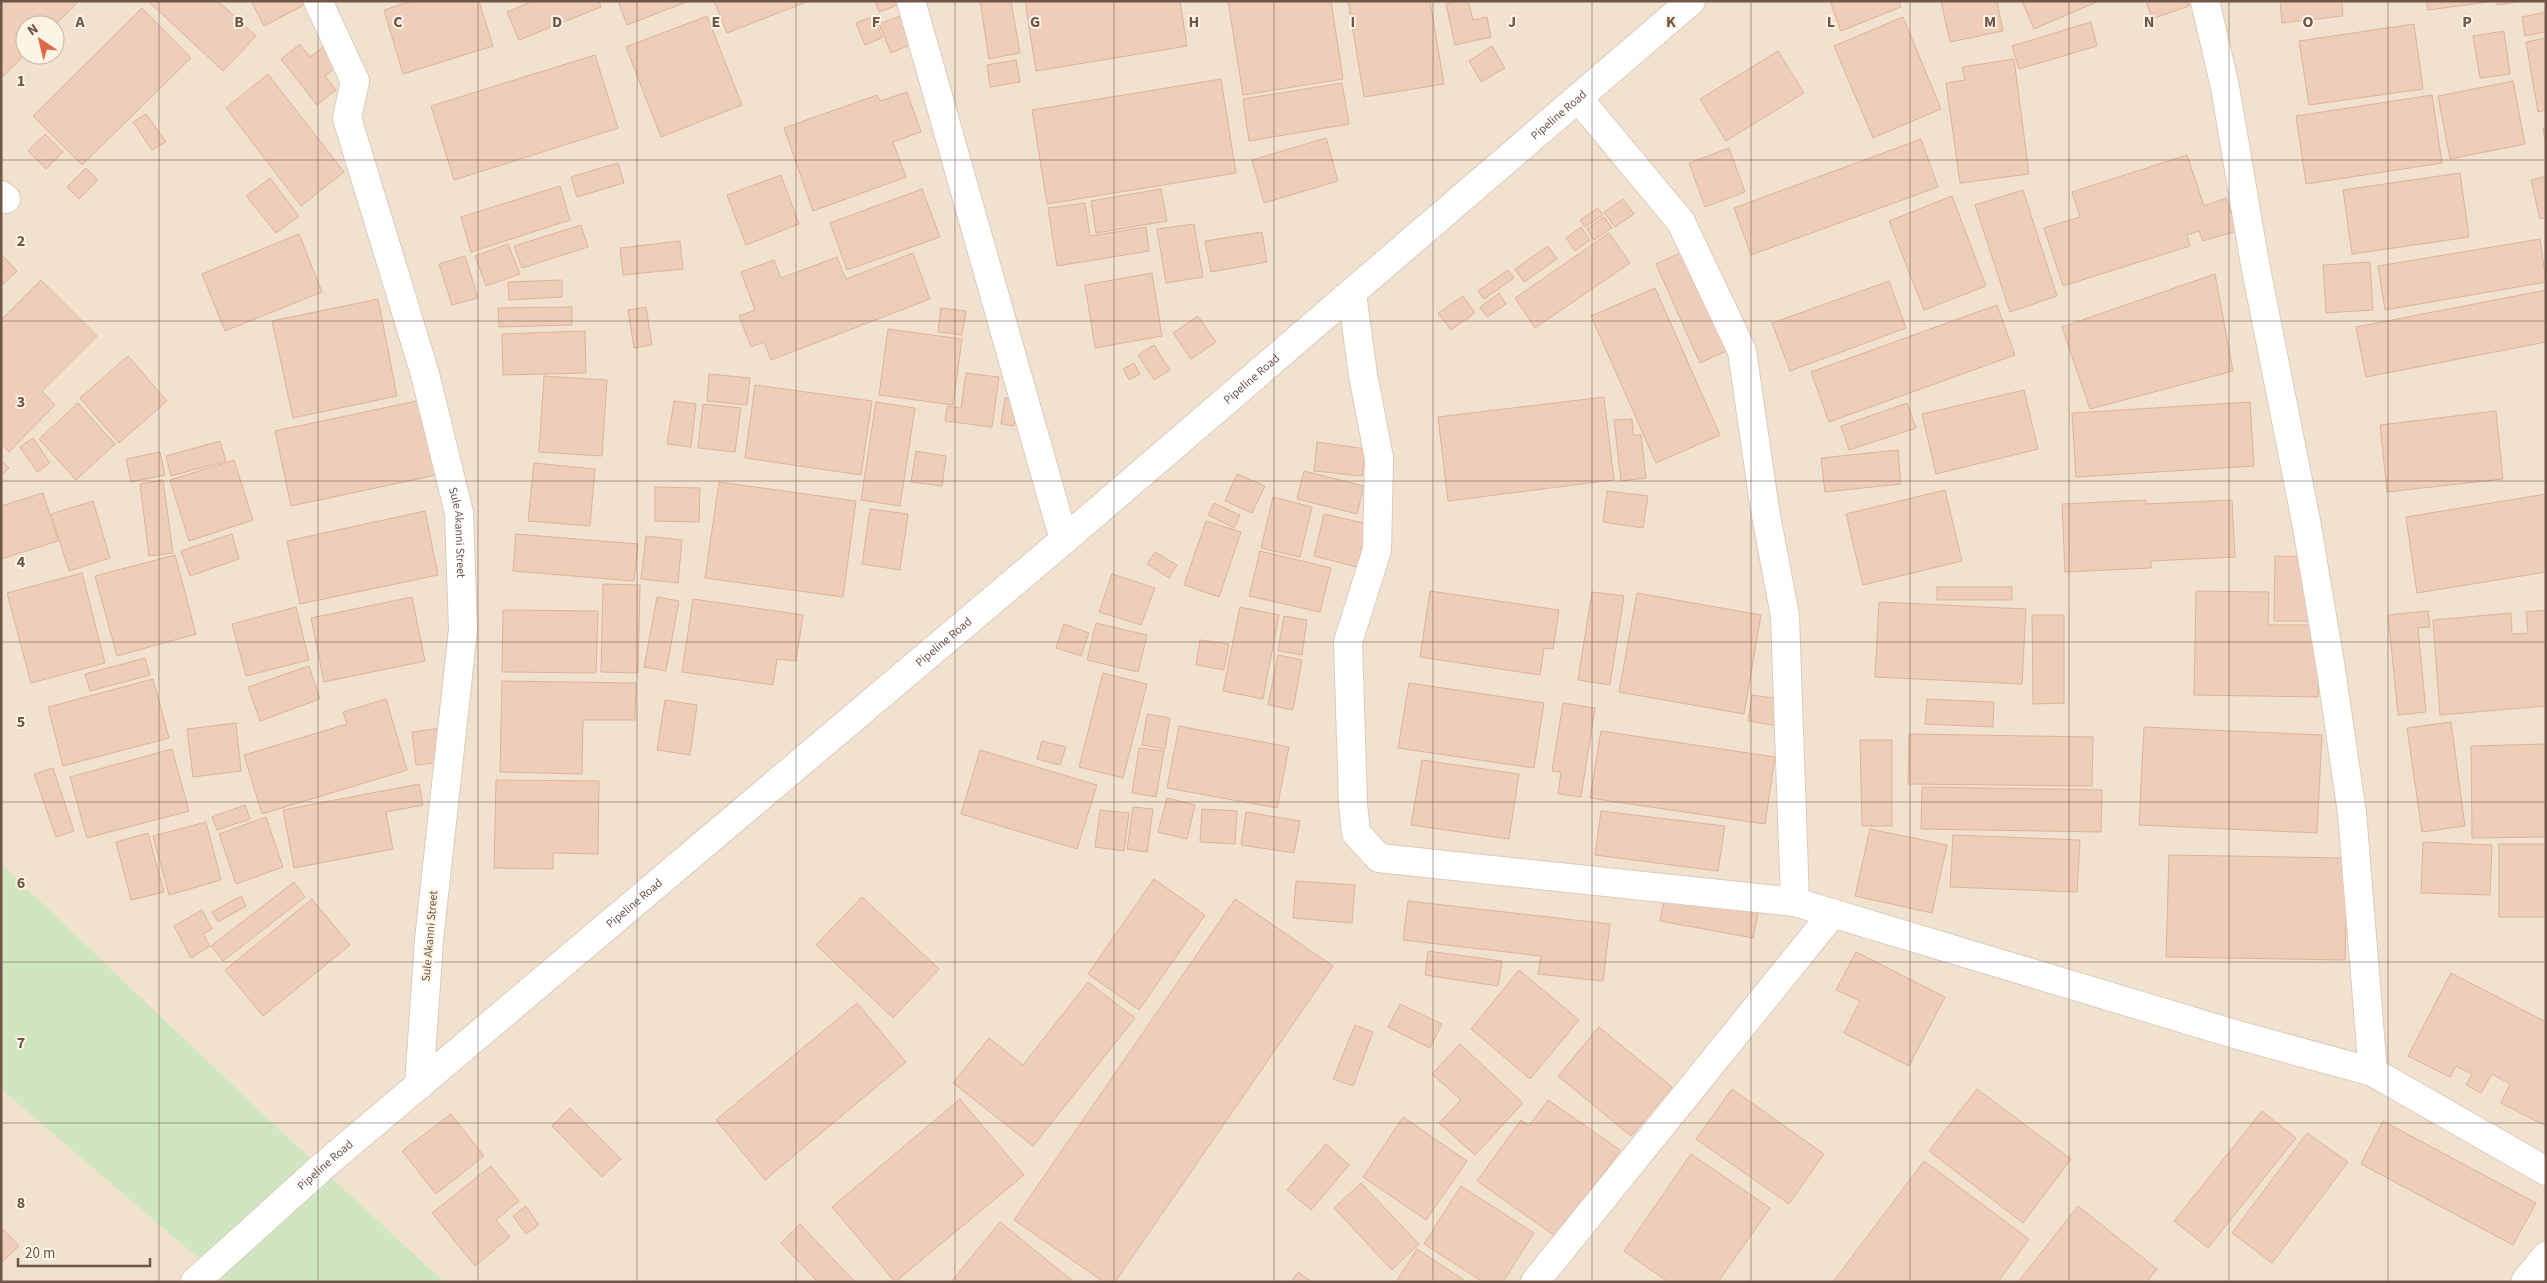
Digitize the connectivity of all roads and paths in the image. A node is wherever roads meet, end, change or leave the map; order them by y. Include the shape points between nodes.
1 (318, 1) edge
2 (911, 1) edge
3 (1691, 1) edge
4 (2205, 1) edge
5 (1578, 98) junction
6 (1352, 294) junction
7 (1064, 540) junction
8 (1795, 902) junction
9 (1833, 913) junction
10 (2372, 1072) junction
11 (419, 1086) junction
12 (2546, 1171) edge
13 (2546, 1256) edge
14 (202, 1275) edge
15 (1535, 1282) edge
16 (2525, 1282) edge

1 - 11 street, Sule Akanni Street via 355,81 347,118 425,374 458,513 463,630 429,940
2 - 7 street
3 - 5 street, Pipeline Road
4 - 10 street via 2225,87 2330,663 2352,813
5 - 6 street, Pipeline Road
5 - 8 street via 1681,222 1742,352 1765,510 1785,616
6 - 7 street, Pipeline Road
6 - 8 street via 1379,458 1377,550 1348,642 1356,833 1379,858
7 - 11 street, Pipeline Road
8 - 9 street
9 - 10 street
9 - 15 street
10 - 12 street
11 - 14 street, Pipeline Road via 322,1167
13 - 16 street

